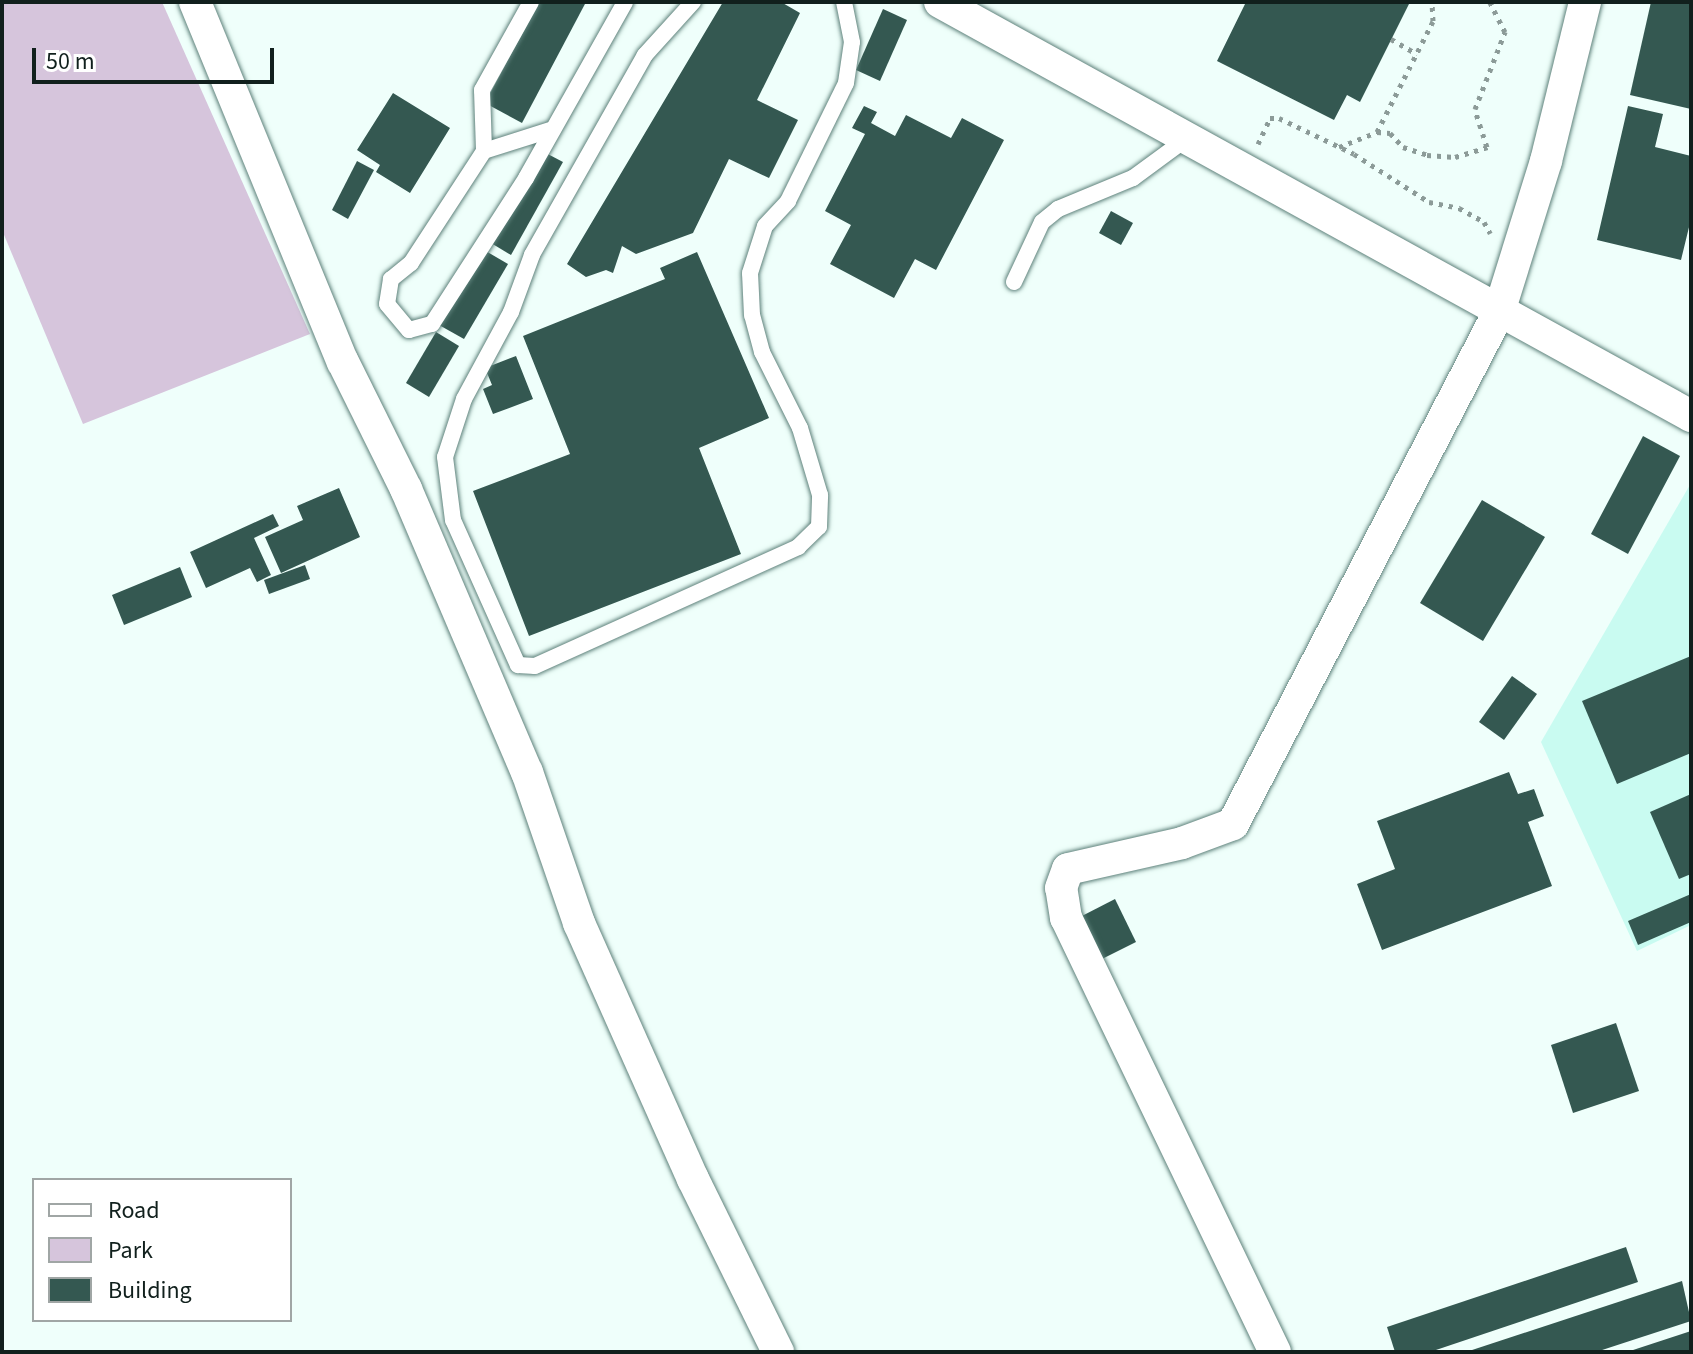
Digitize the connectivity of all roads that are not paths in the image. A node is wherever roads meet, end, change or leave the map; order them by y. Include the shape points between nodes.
1 (195, 2) edge
2 (531, 2) edge
3 (625, 2) edge
4 (693, 2) edge
5 (844, 2) edge
6 (940, 2) edge
7 (1585, 2) edge
8 (550, 130) junction
9 (1186, 139) junction
10 (484, 151) junction
11 (1014, 282) dead end
12 (1499, 312) junction
13 (1691, 416) edge
14 (778, 1352) edge
15 (1275, 1352) edge

1 - 14 street via 343,362 406,489 527,772 579,923 693,1179
2 - 10 lane via 482,90
3 - 8 lane
4 - 5 lane via 645,55 532,255 511,312 464,399 445,457 453,520 518,665 535,666 755,567 798,547 819,527 820,495 800,428 755,328 750,273 765,226 788,201 846,83 852,42
6 - 9 street
7 - 12 street via 1546,161
8 - 10 lane
8 - 10 lane via 526,178 432,324 409,330 387,304 391,279 411,263
9 - 11 lane via 1133,178 1058,209 1042,222
9 - 12 street
12 - 13 street
12 - 15 street via 1233,824 1182,843 1068,869 1061,888 1066,918

